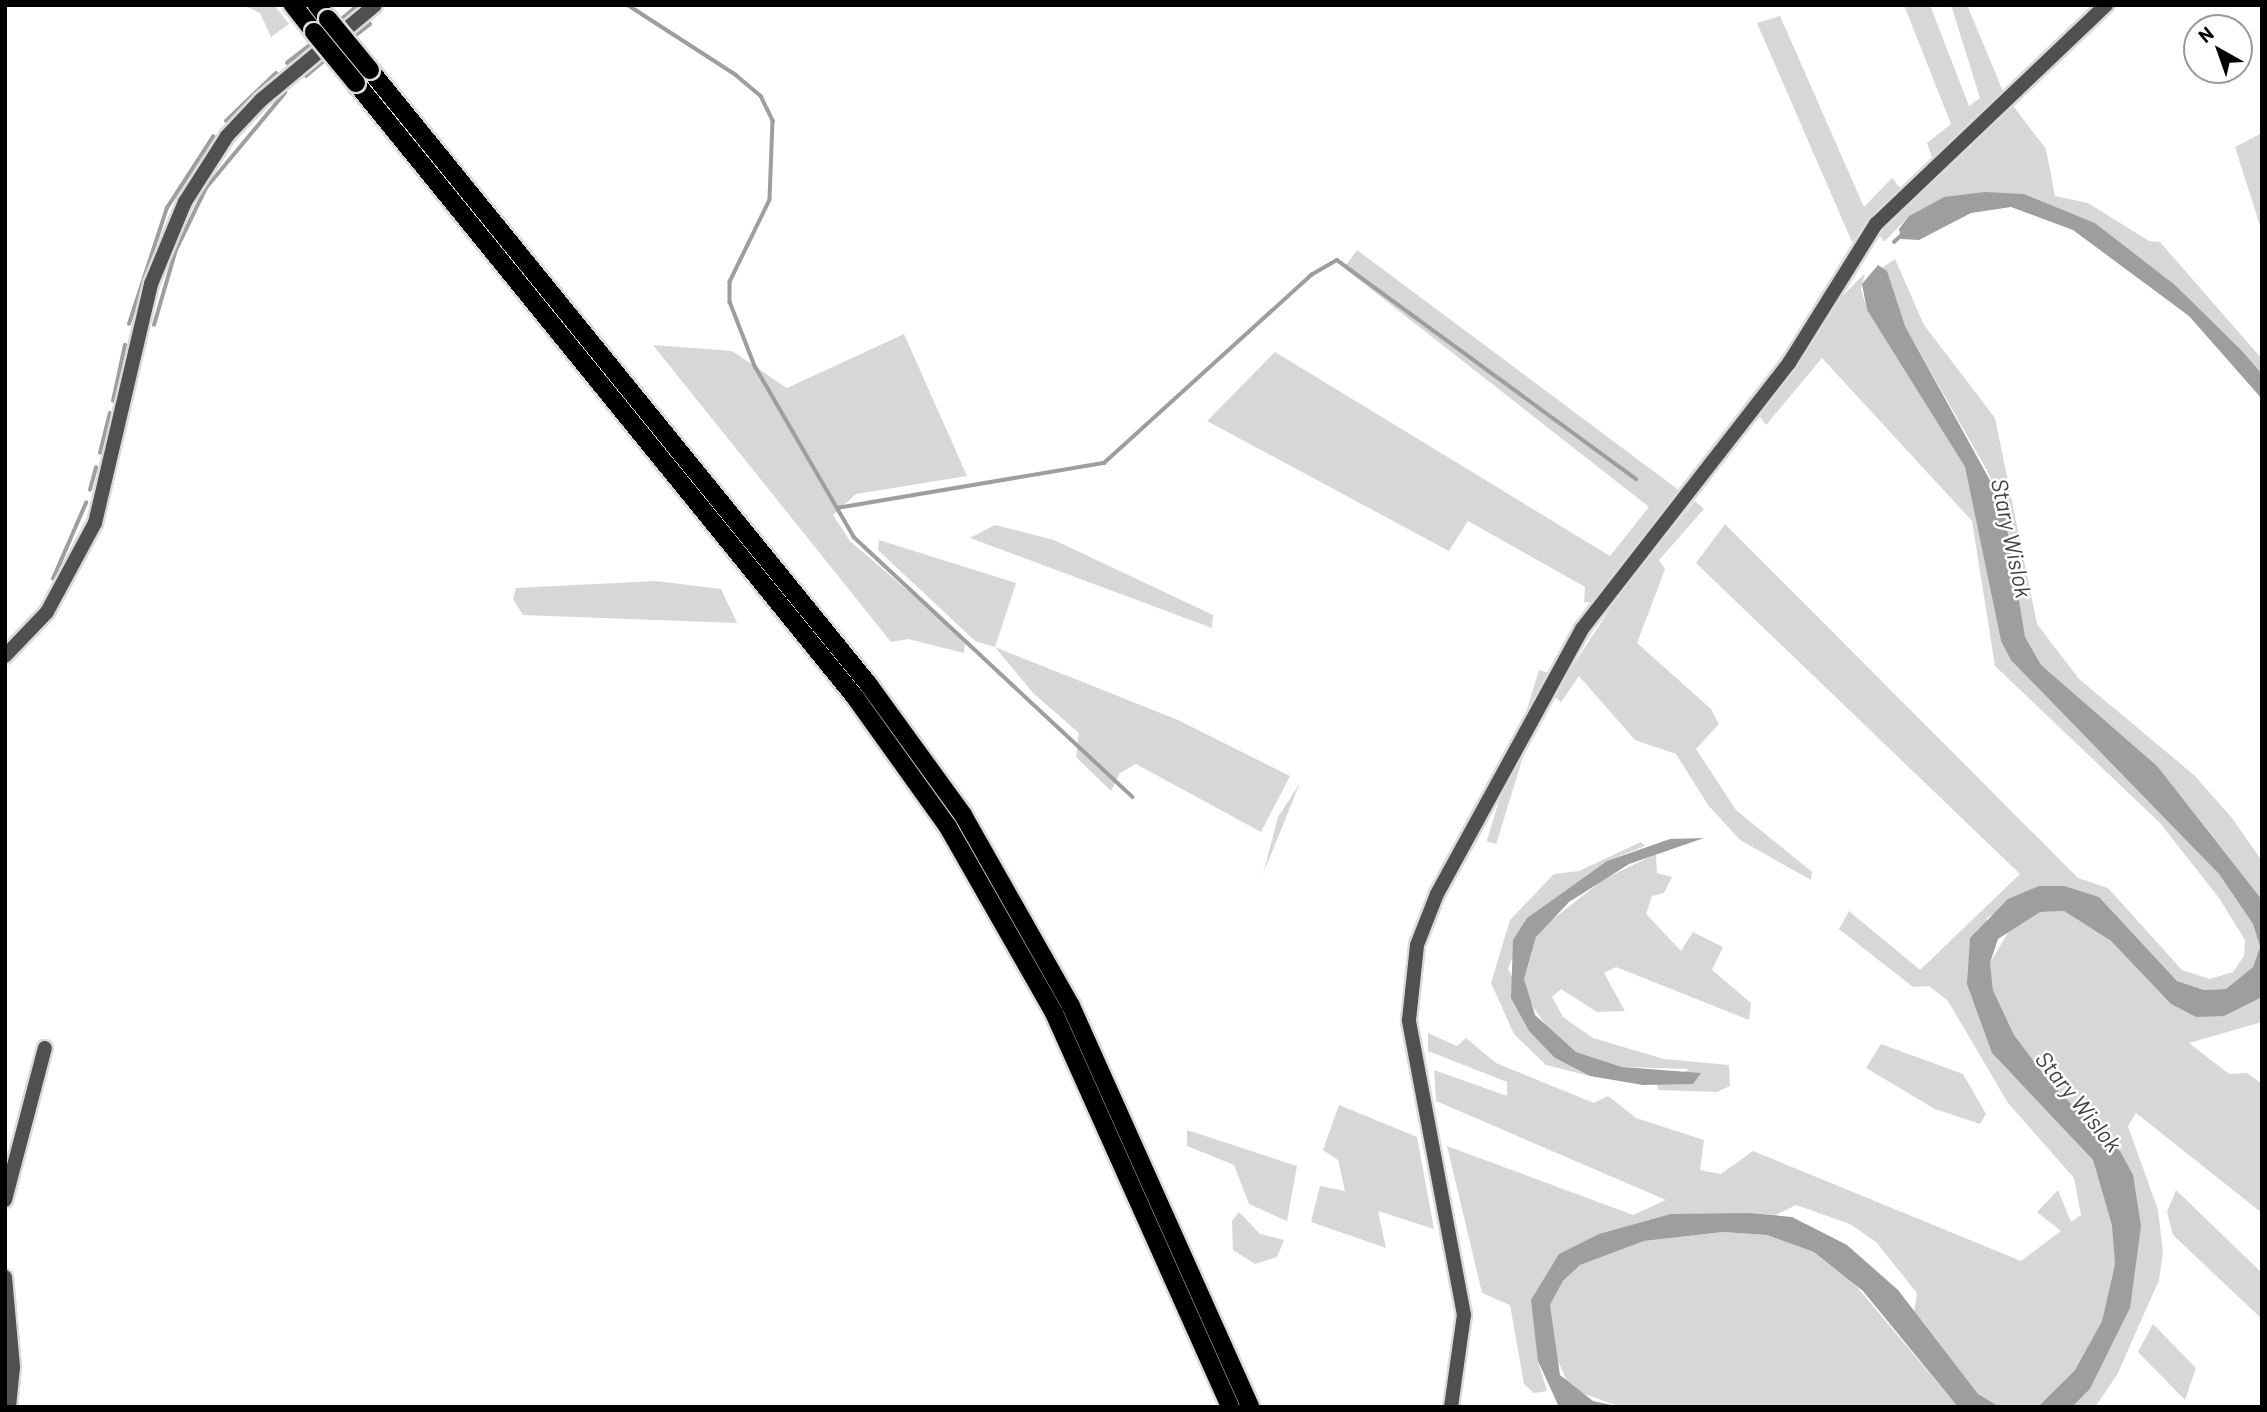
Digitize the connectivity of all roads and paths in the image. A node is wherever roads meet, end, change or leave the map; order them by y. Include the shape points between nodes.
1 (293, 5) edge
2 (375, 5) edge
3 (2106, 5) edge
4 (323, 12) edge
5 (5, 656) edge
6 (45, 1048) dead end
7 (5, 1200) edge
8 (5, 1277) edge
9 (9, 1407) edge
10 (1230, 1407) edge
11 (1250, 1407) edge
12 (1451, 1407) edge

1 - 10 main road, bridge via 855,697 948,827 1054,1013
2 - 5 street via 261,100 226,136 185,202 151,284 94,523 47,612
3 - 12 street via 1876,224 1789,363 1582,629 1435,899 1417,945 1409,1020 1464,1315
4 - 11 main road, bridge via 869,685 963,815 1071,1006
6 - 7 street
8 - 9 street via 13,1367

